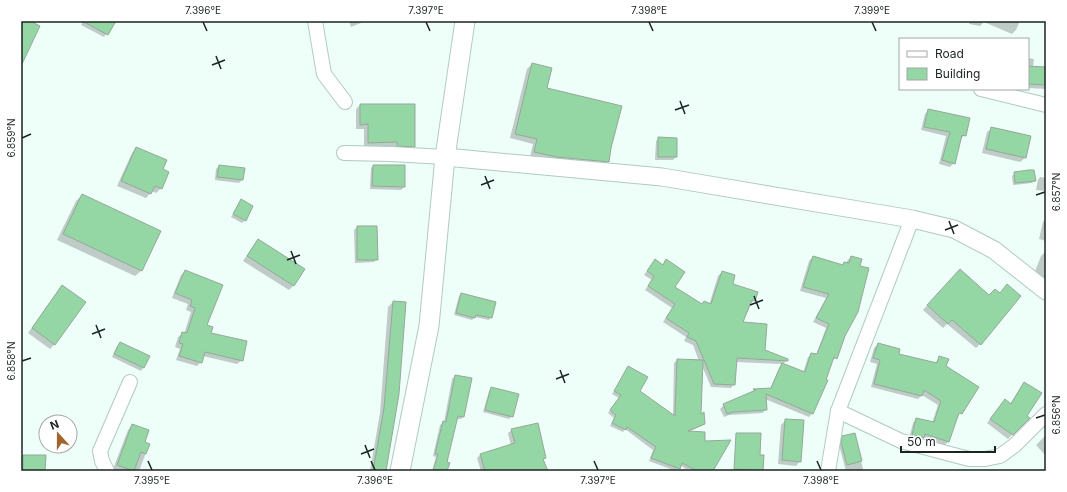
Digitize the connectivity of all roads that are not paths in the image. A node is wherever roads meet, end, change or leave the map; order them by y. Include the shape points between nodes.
1 (315, 21) edge
2 (465, 21) edge
3 (985, 90) edge
4 (345, 102) dead end
5 (1046, 105) edge
6 (344, 153) dead end
7 (445, 157) junction
8 (912, 219) junction
9 (1046, 290) edge
10 (130, 382) dead end
11 (838, 411) junction
12 (1046, 414) edge
13 (107, 471) edge
14 (400, 471) edge
15 (828, 471) edge

1 - 4 street via 324,74
2 - 7 main road
3 - 5 street
6 - 7 street
7 - 8 street via 662,177
7 - 14 main road via 429,326
8 - 9 street via 954,229 994,250
8 - 11 street
10 - 13 street via 100,450
11 - 12 street via 902,441 969,459 1000,456 1015,446
11 - 15 street

